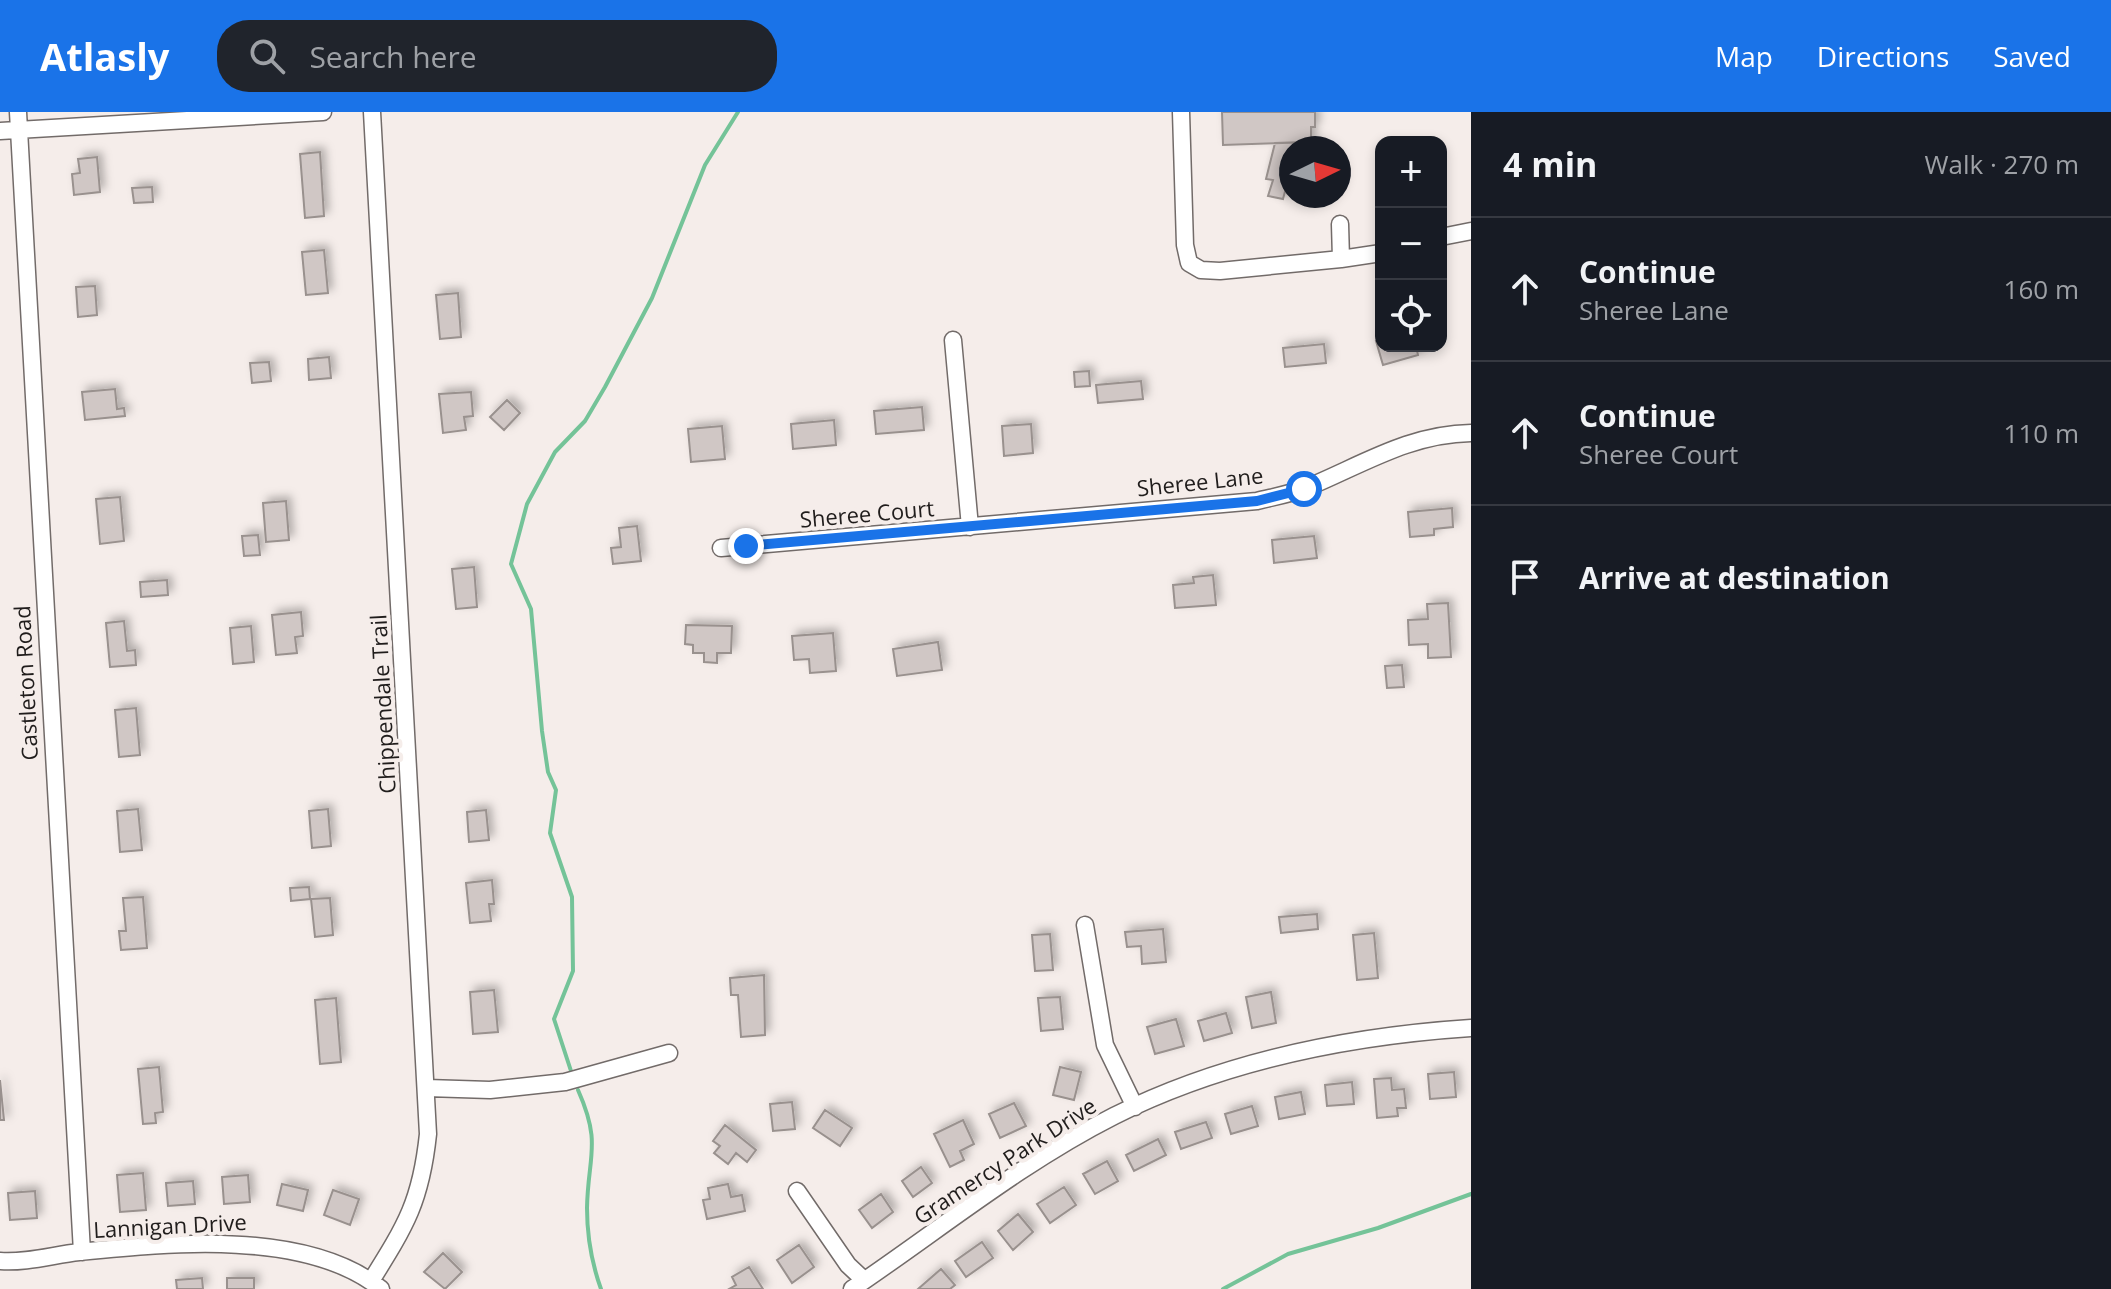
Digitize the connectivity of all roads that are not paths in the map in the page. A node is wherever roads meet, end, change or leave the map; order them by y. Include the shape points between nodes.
1 (18, 112) edge
2 (323, 112) edge
3 (372, 112) edge
4 (1181, 112) edge
5 (19, 130) junction
6 (0, 131) edge
7 (1340, 224) dead end
8 (1471, 231) edge
9 (1447, 236) edge
10 (1375, 254) edge
11 (1341, 259) junction
12 (953, 340) dead end
13 (1471, 433) edge
14 (970, 527) junction
15 (721, 548) dead end
16 (1085, 925) dead end
17 (1471, 1028) edge
18 (669, 1053) dead end
19 (427, 1088) junction
20 (1135, 1107) junction
21 (797, 1191) dead end
22 (82, 1252) junction
23 (0, 1261) edge
24 (376, 1285) edge
25 (858, 1285) edge

1 - 5 street, Castleton Road
2 - 5 street
3 - 19 street, Chippendale Trail
4 - 11 street via 1189,263 1220,271
5 - 6 street
5 - 22 street, Castleton Road
7 - 11 street
8 - 9 street
10 - 11 street
12 - 14 street
13 - 14 street, Sheree Lane via 1384,450 1304,489 1257,501
14 - 15 street, Sheree Court
16 - 20 street via 1105,1045
17 - 20 street, Gramercy Park Drive via 1316,1048 1219,1074
18 - 19 street via 565,1082 490,1090
19 - 24 street, Chippendale Trail via 423,1183
20 - 25 street, Gramercy Park Drive via 1013,1177
21 - 25 street
22 - 23 street, Lannigan Drive
22 - 24 street, Lannigan Drive via 253,1243 300,1253

